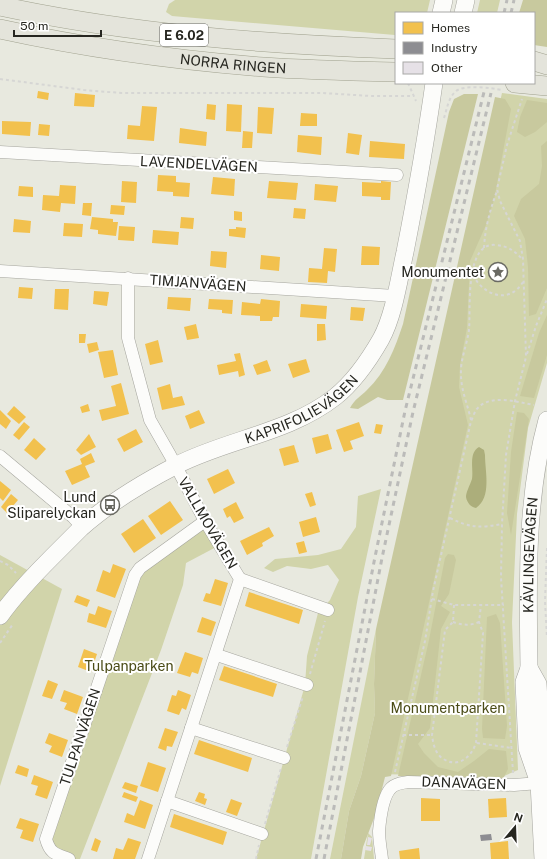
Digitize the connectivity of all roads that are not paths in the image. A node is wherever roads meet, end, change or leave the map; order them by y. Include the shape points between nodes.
1 (444, 0) edge
2 (466, 0) edge
3 (8, 7) edge
4 (441, 12) edge
5 (463, 12) edge
6 (7, 31) edge
7 (395, 49) edge
8 (535, 62) edge
9 (547, 65) edge
10 (395, 72) edge
11 (434, 84) edge
12 (547, 86) edge
13 (516, 89) edge
14 (0, 152) edge
15 (397, 176) dead end
16 (0, 271) edge
17 (128, 278) junction
18 (396, 296) junction
19 (547, 420) edge
20 (0, 456) edge
21 (176, 466) junction
22 (205, 521) junction
23 (82, 527) junction
24 (240, 579) junction
25 (328, 610) road end
26 (7, 619) edge
27 (217, 654) junction
28 (307, 685) road end
29 (191, 728) junction
30 (284, 758) road end
31 (539, 783) junction
32 (167, 801) junction
33 (262, 834) road end
34 (69, 859) edge
35 (148, 859) edge
36 (382, 859) edge
37 (543, 859) edge

1 - 4 main road
2 - 5 main road
3 - 7 main road, NORRA RINGEN / E 6.02 via 109,26 203,37
6 - 10 main road, NORRA RINGEN / E 6.02 via 108,49 203,62
8 - 9 main road
11 - 18 main road, KAPRIFOLIEVÄGEN via 415,202
12 - 13 main road
14 - 15 street, LAVENDELVÄGEN
16 - 17 street, TIMJANVÄGEN
17 - 18 street, TIMJANVÄGEN
17 - 21 street, VALLMOVÄGEN via 128,338 132,357 150,420
18 - 21 main road, KAPRIFOLIEVÄGEN via 382,337 358,373 336,397 314,412 294,421 198,455
19 - 31 main road, KÄVLINGEVÄGEN via 531,513 528,577 529,668 538,684 542,747
20 - 23 street
21 - 22 street, VALLMOVÄGEN
21 - 23 main road, KAPRIFOLIEVÄGEN via 135,488
22 - 24 street, VALLMOVÄGEN
22 - 34 street, TULPANVÄGEN via 140,568 135,575 46,839 48,848 53,853
23 - 26 main road, KAPRIFOLIEVÄGEN via 35,574
24 - 25 street
24 - 27 street, VALLMOVÄGEN
27 - 28 street
27 - 29 street, VALLMOVÄGEN
29 - 30 street
29 - 32 street, VALLMOVÄGEN
31 - 36 street, DANAVÄGEN via 399,783 391,788 386,797 379,831
31 - 37 main road, KÄVLINGEVÄGEN
32 - 33 street
32 - 35 street, VALLMOVÄGEN

